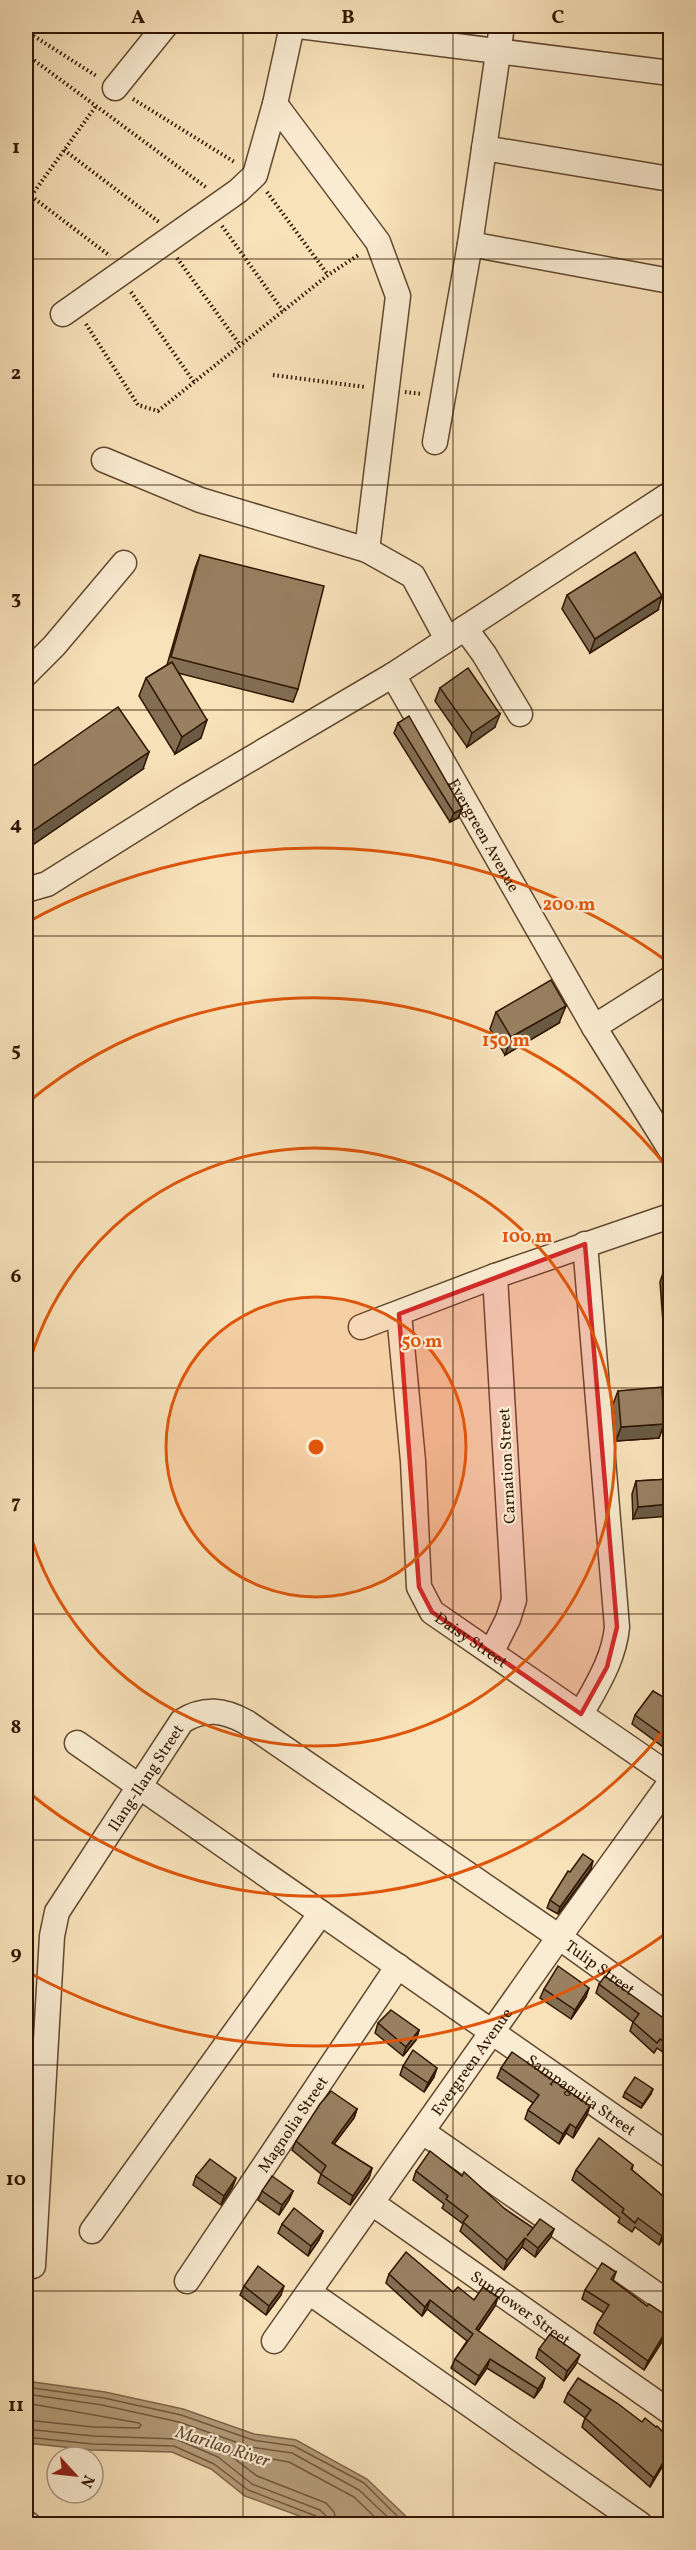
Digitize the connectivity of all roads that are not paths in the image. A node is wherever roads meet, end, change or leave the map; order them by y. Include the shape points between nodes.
1 (165, 26) edge
2 (292, 26) edge
3 (299, 26) edge
4 (502, 26) edge
5 (498, 51) junction
6 (670, 73) edge
7 (115, 88) road end
8 (275, 104) junction
9 (484, 148) junction
10 (670, 179) edge
11 (470, 244) junction
12 (670, 281) edge
13 (69, 310) road end
14 (435, 442) dead end
15 (104, 460) dead end
16 (670, 494) edge
17 (368, 550) junction
18 (124, 563) dead end
19 (456, 633) junction
20 (26, 675) edge
21 (393, 675) junction
22 (520, 714) dead end
23 (26, 890) edge
24 (670, 979) edge
25 (594, 1027) junction
26 (670, 1149) edge
27 (670, 1216) edge
28 (585, 1245) junction
29 (495, 1276) junction
30 (399, 1314) junction
31 (361, 1327) dead end
32 (492, 1651) junction
33 (581, 1714) junction
34 (77, 1743) dead end
35 (670, 1776) edge
36 (670, 1783) edge
37 (141, 1787) junction
38 (321, 1913) junction
39 (559, 1937) junction
40 (398, 1966) junction
41 (670, 2017) edge
42 (494, 2032) junction
43 (423, 2132) junction
44 (670, 2156) edge
45 (372, 2203) junction
46 (92, 2231) dead end
47 (33, 2266) dead end
48 (187, 2281) dead end
49 (309, 2292) junction
50 (670, 2304) edge
51 (274, 2341) dead end
52 (670, 2412) edge
53 (640, 2524) edge

1 - 7 street
2 - 8 street
3 - 5 street
4 - 5 street
5 - 6 street
5 - 9 street
8 - 13 street via 255,175 218,206
8 - 17 street via 378,242 398,296
9 - 10 street
9 - 11 street
11 - 12 street
11 - 14 street
15 - 17 street via 200,500
16 - 19 street
17 - 19 street via 413,576
18 - 20 street
19 - 21 street
19 - 22 street via 484,654
21 - 23 street via 47,884
21 - 25 street, Evergreen Avenue
24 - 25 street
25 - 26 street, Evergreen Avenue
27 - 28 street
28 - 29 street
28 - 33 street via 617,1627 607,1667
29 - 30 street
29 - 32 street, Carnation Street via 514,1600
30 - 31 street
30 - 32 street, Daisy Street via 413,1461 419,1587 432,1612
32 - 33 street, Daisy Street
33 - 35 street, Daisy Street
34 - 37 street, Sampaguita Street
36 - 39 street, Evergreen Avenue
37 - 38 street, Sampaguita Street
37 - 39 street, Ilang-Ilang Street via 182,1721 196,1713 228,1712
37 - 47 street, Ilang-Ilang Street via 57,1912 52,1936
38 - 40 street, Sampaguita Street
38 - 46 street
39 - 41 street, Tulip Street
39 - 42 street, Evergreen Avenue
40 - 42 street, Sampaguita Street
40 - 48 street, Magnolia Street
42 - 43 street, Evergreen Avenue
42 - 44 street, Sampaguita Street
43 - 45 street, Evergreen Avenue
43 - 50 street
45 - 49 street, Evergreen Avenue
45 - 52 street, Sunflower Street
49 - 51 street, Evergreen Avenue
49 - 53 street

